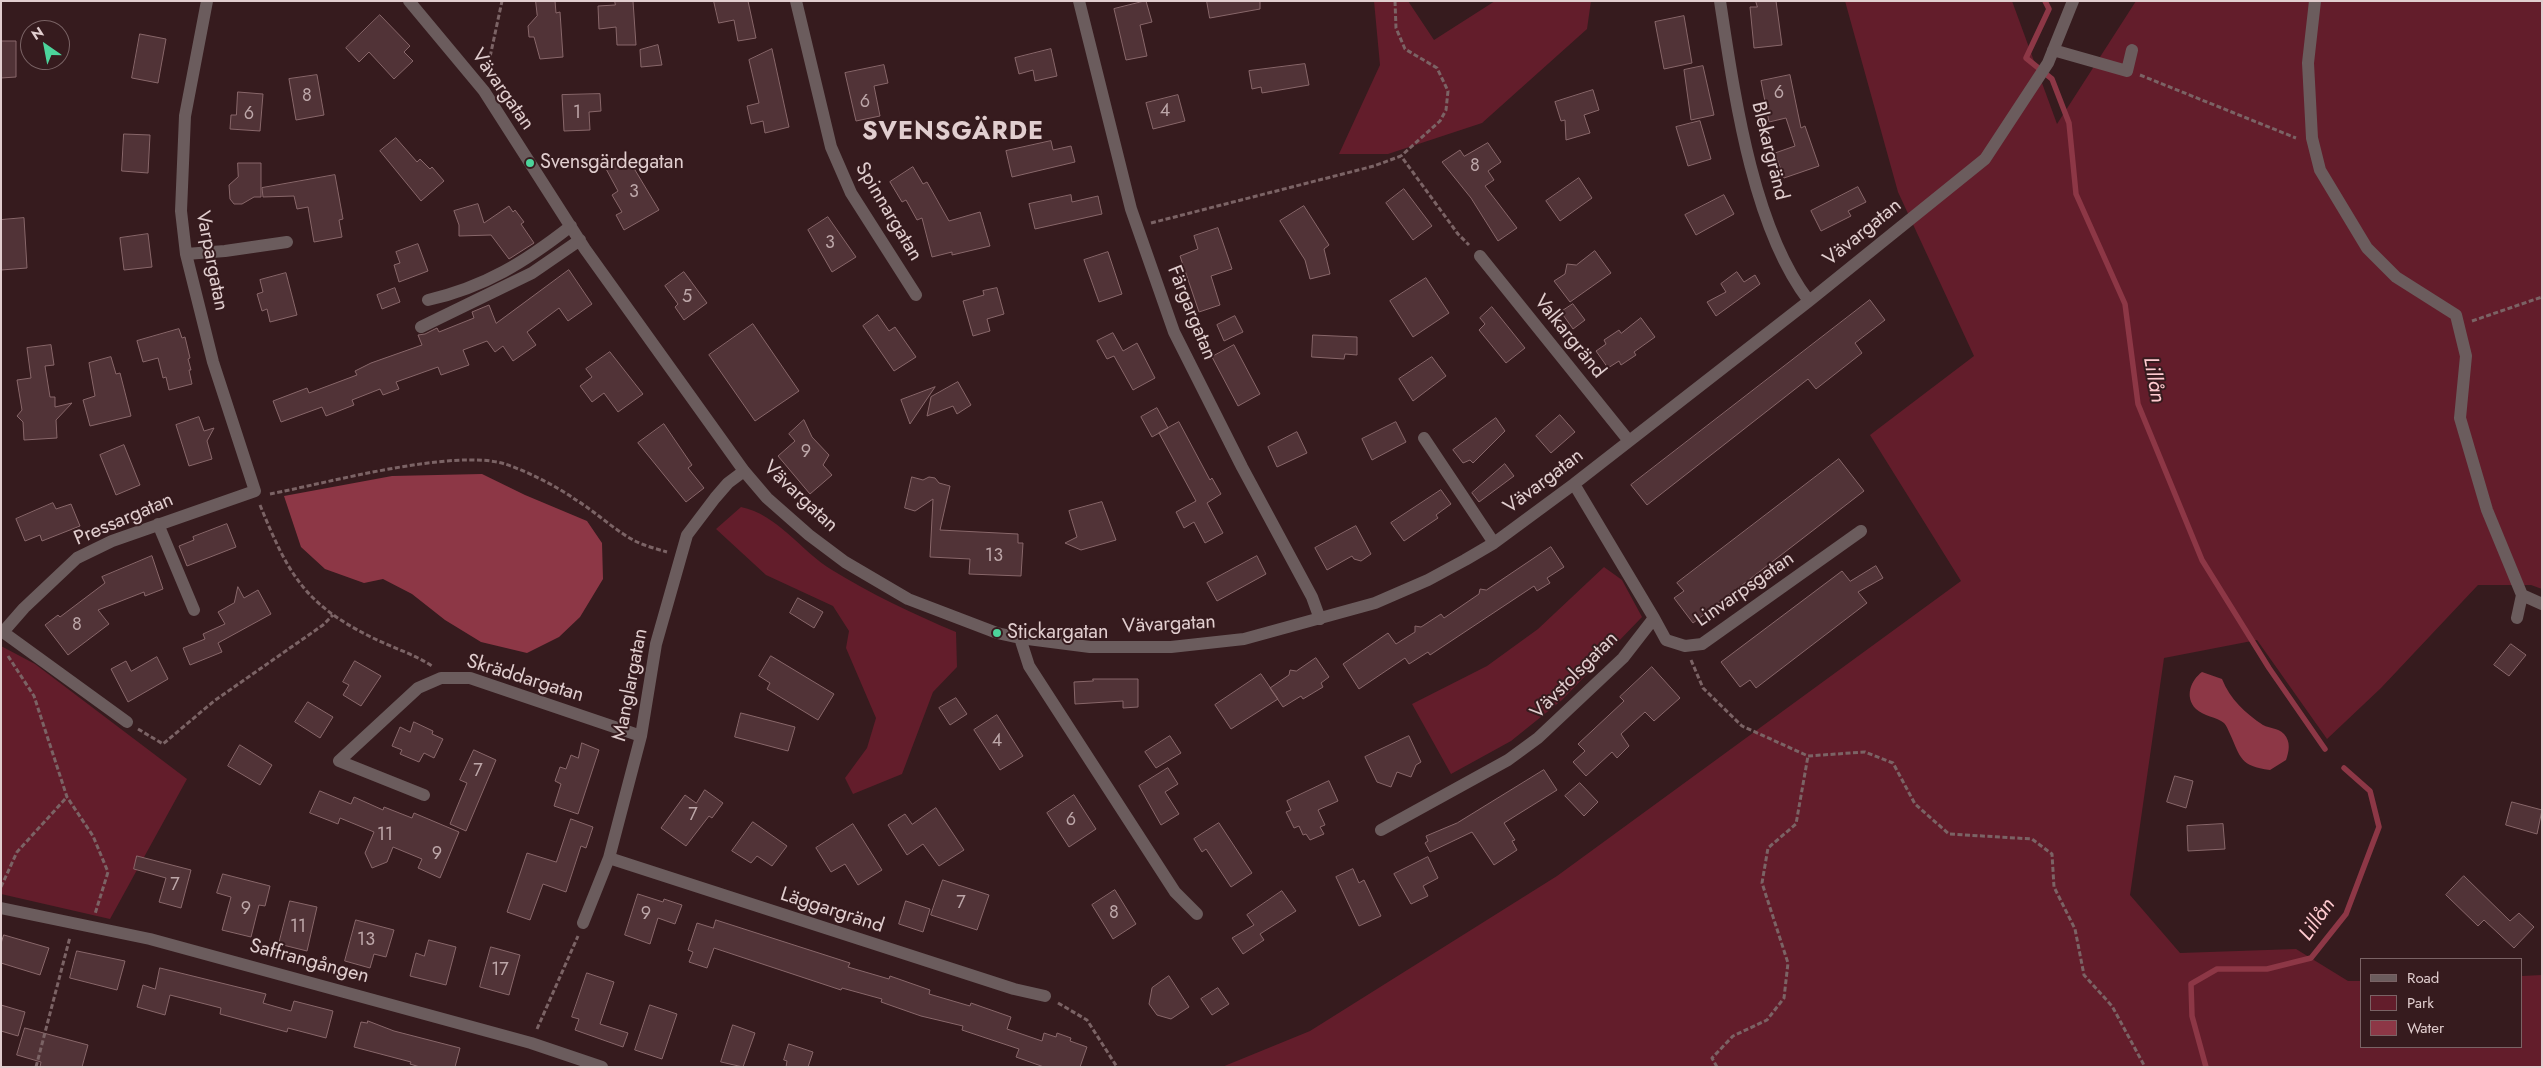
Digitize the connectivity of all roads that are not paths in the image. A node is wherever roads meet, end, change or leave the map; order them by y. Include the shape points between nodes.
1 (207, 1) edge
2 (409, 1) edge
3 (796, 1) edge
4 (1079, 1) edge
5 (1720, 1) edge
6 (2073, 1) edge
7 (2315, 1) edge
8 (2053, 50) junction
9 (2132, 50) dead end
10 (571, 226) junction
11 (580, 240) junction
12 (287, 242) dead end
13 (186, 254) junction
14 (1480, 256) road end
15 (916, 295) dead end
16 (428, 300) dead end
17 (1809, 300) junction
18 (421, 327) dead end
19 (1424, 438) dead end
20 (1629, 441) junction
21 (744, 471) junction
22 (1574, 484) junction
23 (255, 492) joint
24 (158, 524) junction
25 (1861, 531) dead end
26 (1494, 543) junction
27 (2522, 595) junction
28 (2542, 604) edge
29 (194, 610) dead end
30 (1654, 618) junction
31 (2517, 618) dead end
32 (1320, 619) junction
33 (2, 631) edge
34 (1020, 638) junction
35 (127, 722) road end
36 (641, 736) junction
37 (424, 795) dead end
38 (1381, 830) dead end
39 (609, 858) junction
40 (1, 908) edge
41 (1197, 914) dead end
42 (583, 923) road end
43 (1045, 996) road end
44 (602, 1067) edge

1 - 13 street, Varpargatan via 186,116 181,211
2 - 10 street, Vävargatan via 478,83
3 - 15 street, Spinnargatan via 830,147 851,193
4 - 32 street, Färgargatan via 1138,227 1174,332 1312,597
5 - 17 street, Blekargränd via 1748,156 1773,236 1798,287
6 - 8 street, Vävargatan
7 - 27 street via 2308,63 2312,138 2320,170 2367,248 2396,277 2456,315 2466,356 2460,418 2487,510
8 - 9 street via 2128,71
8 - 17 street, Vävargatan via 2048,63 1984,159
10 - 11 street, Vävargatan
10 - 16 street via 502,274 460,292
11 - 18 street via 532,273
11 - 21 street, Vävargatan
12 - 13 street
13 - 23 street, Varpargatan via 213,362
14 - 20 street, Valkargränd
17 - 20 street, Vävargatan
19 - 26 street
20 - 22 street, Vävargatan
21 - 34 street, Vävargatan via 774,504 845,562 908,599 997,633
21 - 36 street, Manglargatan via 728,483 687,535 656,644
22 - 26 street, Vävargatan
22 - 30 street
23 - 24 street, Pressargatan
24 - 29 street
24 - 33 street, Pressargatan via 77,558
25 - 30 street, Linvarpsgatan via 1702,644 1685,646 1666,640
26 - 32 street, Vävargatan via 1428,580 1375,602
27 - 28 street
27 - 31 street
30 - 38 street, Vävstolsgatan via 1623,658 1538,738 1508,760
32 - 34 street, Vävargatan via 1244,639 1171,647 1090,647
33 - 35 street, Pressargatan
34 - 41 street via 1030,666 1056,710 1175,892
36 - 37 street, Skräddargatan via 470,678 441,678 418,688 338,761
36 - 39 street, Manglargatan
39 - 42 street, Manglargatan
39 - 43 street, Läggargränd via 995,983
40 - 44 street, Saffrangången via 150,939 531,1043

